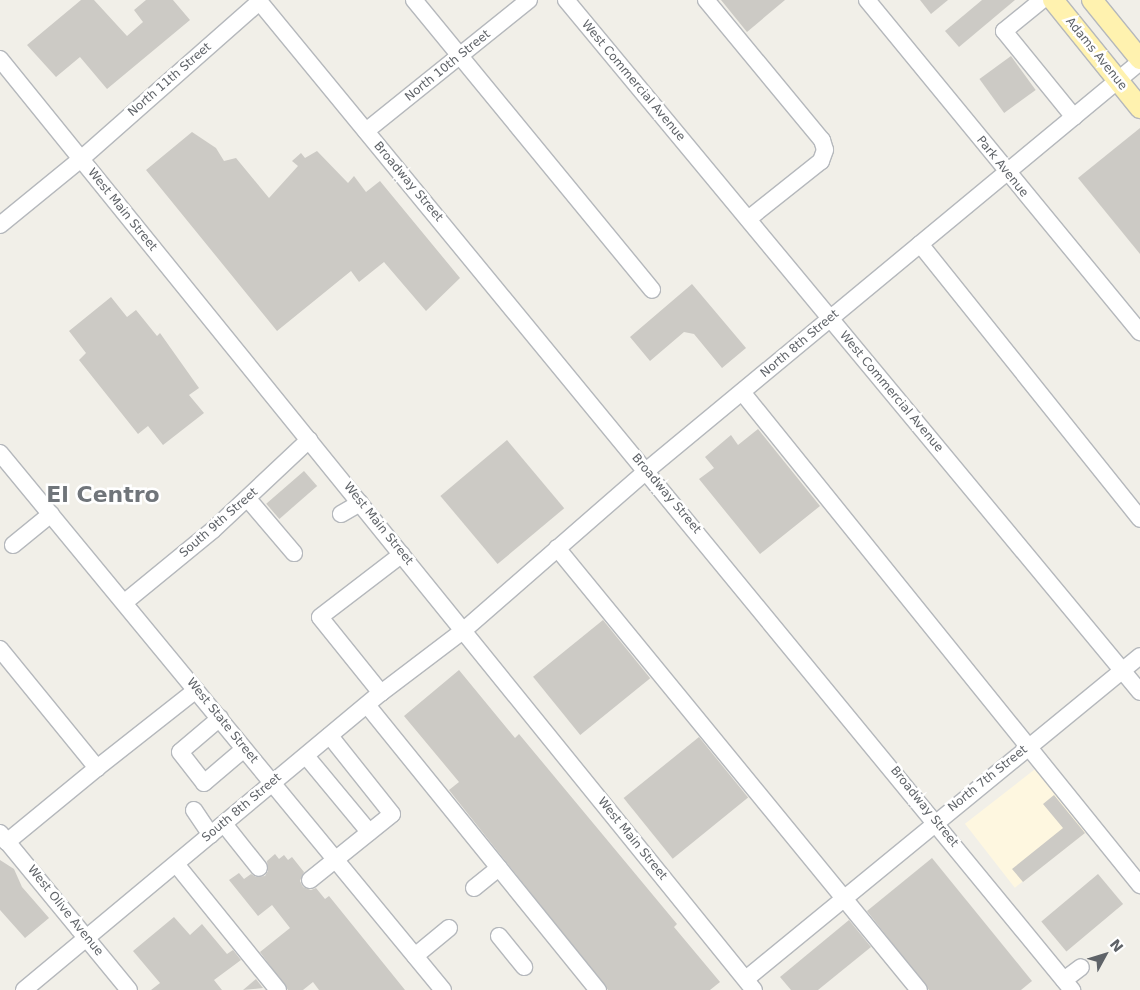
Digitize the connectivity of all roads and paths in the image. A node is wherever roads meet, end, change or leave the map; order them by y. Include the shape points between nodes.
1 (414, 0) edge
2 (530, 0) edge
3 (566, 0) edge
4 (706, 0) edge
5 (867, 0) edge
6 (1042, 0) edge
7 (1053, 0) edge
8 (1092, 0) edge
9 (259, 1) edge
10 (458, 57) junction
11 (0, 59) edge
12 (1140, 60) edge
13 (1118, 81) junction
14 (1140, 108) edge
15 (1074, 117) junction
16 (366, 132) junction
17 (81, 159) junction
18 (1007, 173) junction
19 (748, 219) junction
20 (0, 225) edge
21 (920, 244) junction
22 (652, 290) dead end
23 (830, 319) junction
24 (1140, 332) edge
25 (742, 392) junction
26 (309, 440) junction
27 (0, 453) edge
28 (646, 471) junction
29 (248, 499) junction
30 (360, 502) junction
31 (51, 514) junction
32 (341, 514) dead end
33 (1140, 519) edge
34 (13, 545) dead end
35 (557, 548) junction
36 (294, 553) dead end
37 (402, 554) junction
38 (126, 602) junction
39 (464, 630) junction
40 (0, 649) edge
41 (1140, 656) edge
42 (1122, 670) junction
43 (196, 690) junction
44 (1140, 692) edge
45 (381, 693) junction
46 (367, 705) junction
47 (220, 718) junction
48 (330, 736) junction
49 (1029, 746) junction
50 (244, 748) junction
51 (306, 756) junction
52 (97, 768) junction
53 (273, 783) junction
54 (194, 810) dead end
55 (936, 821) junction
56 (224, 824) junction
57 (369, 832) junction
58 (211, 835) junction
59 (3, 837) edge
60 (335, 859) junction
61 (176, 864) junction
62 (259, 868) dead end
63 (499, 868) junction
64 (310, 880) dead end
65 (1140, 885) edge
66 (474, 888) dead end
67 (844, 898) junction
68 (448, 928) dead end
69 (499, 936) dead end
70 (86, 938) junction
71 (414, 956) junction
72 (1081, 967) dead end
73 (524, 968) dead end
74 (750, 984) edge
75 (1068, 985) edge
76 (24, 990) edge
77 (129, 990) edge
78 (278, 990) edge
79 (442, 990) edge
80 (598, 990) edge
81 (919, 990) edge

1 - 10 street
2 - 10 street, North 10th Street
3 - 19 street, West Commercial Avenue
4 - 19 street via 822,140 825,150 821,161
5 - 18 street, Park Avenue
6 - 15 street via 1004,32
7 - 13 main road, Adams Avenue
8 - 12 main road
9 - 16 street, Broadway Street
9 - 17 street, North 11th Street
10 - 16 street, North 10th Street
10 - 22 street
11 - 17 street, West Main Street
12 - 13 street, North 8th Street
13 - 14 main road, Adams Avenue
13 - 15 street, North 8th Street
15 - 18 street, North 8th Street
16 - 28 street, Broadway Street
17 - 20 street, North 11th Street
17 - 26 street, West Main Street
18 - 21 street, North 8th Street
18 - 24 street, Park Avenue
19 - 23 street, West Commercial Avenue
21 - 23 street, North 8th Street
21 - 33 street
23 - 25 street, North 8th Street
23 - 42 street, West Commercial Avenue
25 - 28 street, North 8th Street
25 - 49 street
26 - 29 street, South 9th Street
26 - 30 street, West Main Street
27 - 31 street, West State Street
28 - 35 street, North 8th Street
28 - 55 street, Broadway Street
29 - 36 street
29 - 38 street, South 9th Street
30 - 32 street
30 - 37 street, West Main Street
31 - 34 street
31 - 38 street, West State Street
35 - 39 street, North 8th Street
35 - 67 street
37 - 39 street, West Main Street
37 - 45 street via 320,617
38 - 43 street, West State Street
39 - 45 street, South 8th Street
39 - 74 street, West Main Street
40 - 52 street
41 - 42 street, North 7th Street
42 - 44 street, West Commercial Avenue
42 - 49 street, North 7th Street
43 - 47 street, West State Street
43 - 52 street
45 - 46 street, South 8th Street
46 - 48 street, South 8th Street
46 - 63 street
47 - 50 street, West State Street
47 - 50 street via 180,752 204,783
48 - 51 street, South 8th Street
48 - 57 street via 392,814
49 - 55 street, North 7th Street
49 - 65 street
50 - 53 street, West State Street
51 - 53 street, South 8th Street
51 - 57 street
52 - 59 street
53 - 56 street, South 8th Street
53 - 60 street, West State Street
54 - 58 street
55 - 67 street, North 7th Street
55 - 75 street, Broadway Street
56 - 58 street, South 8th Street
56 - 62 street
57 - 60 street
58 - 61 street, South 8th Street
59 - 70 street, West Olive Avenue
60 - 64 street
60 - 71 street, West State Street
61 - 70 street, South 8th Street
61 - 78 street
63 - 66 street
63 - 80 street
67 - 74 street, North 7th Street
67 - 81 street
68 - 71 street
69 - 73 street
70 - 76 street, South 8th Street
70 - 77 street, West Olive Avenue
71 - 79 street, West State Street
72 - 75 street

